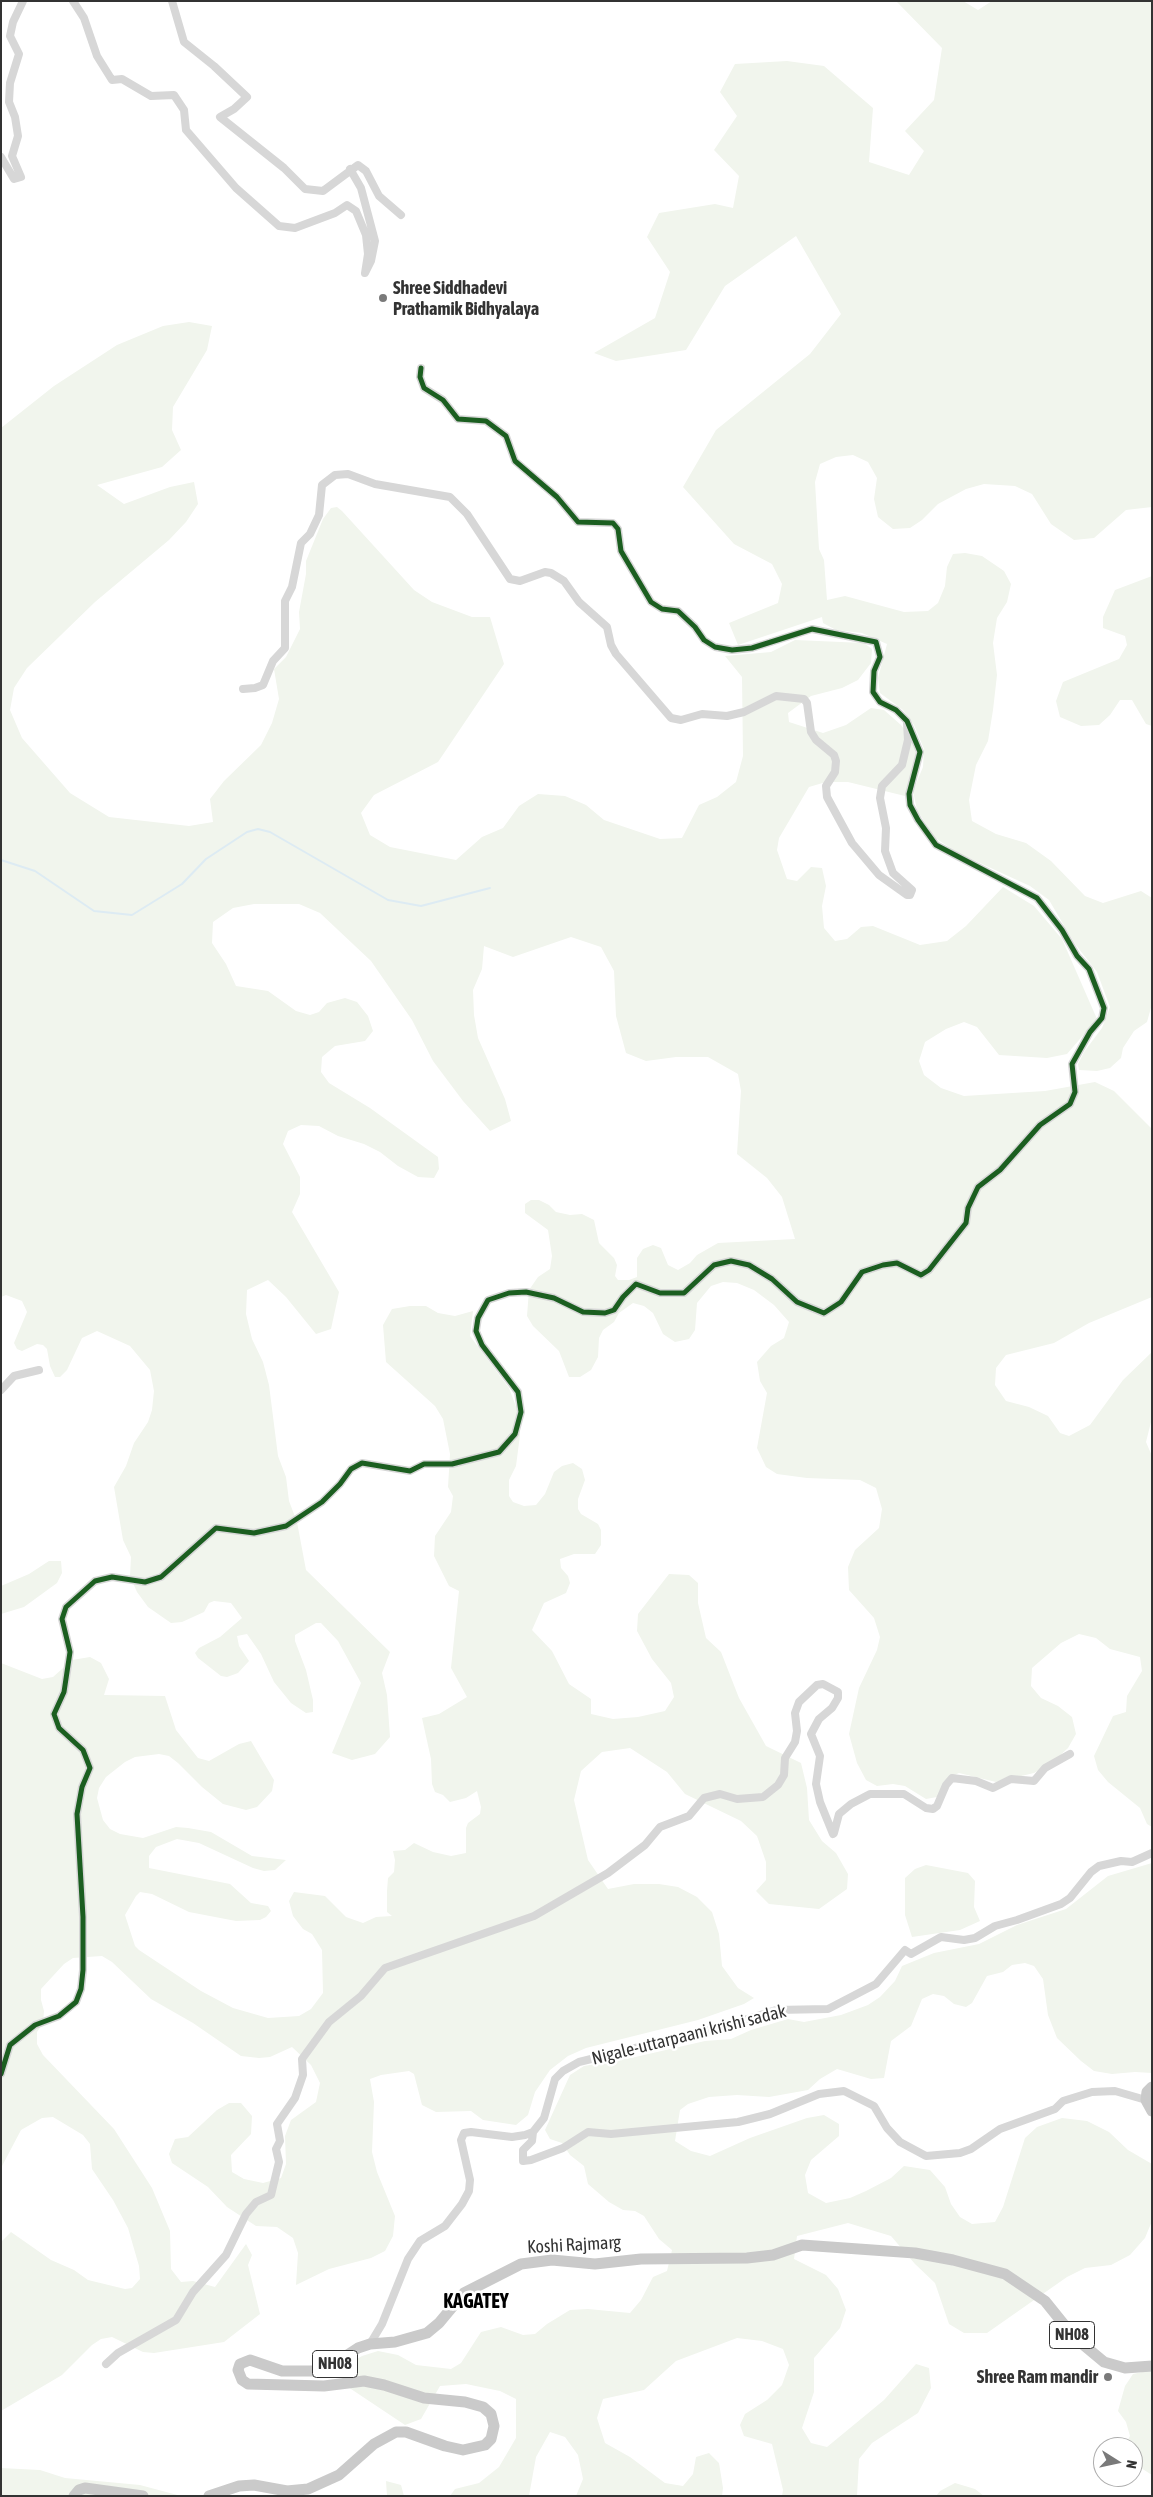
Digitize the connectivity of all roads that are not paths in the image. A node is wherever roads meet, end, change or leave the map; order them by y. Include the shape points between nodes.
1 (24, 1) edge
2 (73, 1) edge
3 (172, 1) edge
4 (1, 157) edge
5 (350, 169) junction
6 (401, 215) dead end
7 (421, 368) dead end
8 (243, 689) dead end
9 (907, 722) junction
10 (39, 1370) dead end
11 (1, 1390) edge
12 (1070, 1754) dead end
13 (1152, 1853) edge
14 (1, 2074) edge
15 (1152, 2087) edge
16 (1146, 2100) junction
17 (1152, 2112) edge
18 (533, 2132) junction
19 (370, 2344) junction
20 (106, 2364) dead end
21 (1152, 2366) edge
22 (74, 2496) edge
23 (143, 2496) edge
24 (209, 2496) edge

1 - 4 street via 10,36 20,54 10,83 9,102 18,136 12,156 21,176 14,179
2 - 5 street via 84,18 97,56 112,80 122,79 151,96 174,95 184,110 186,130 236,188 279,226 295,228 347,205 356,211 366,235 365,273 375,241 361,188
3 - 5 street via 184,42 247,97 220,117 305,189 323,191
5 - 6 street via 358,165 366,172 379,196
7 - 9 street via 424,388 443,400 458,419 486,421 506,436 515,462 557,497 578,522 613,523 618,528 621,551 651,602 662,609 678,611 714,647 732,650 752,648 812,629 876,642 880,657 874,671 873,692 880,702 896,710
8 - 9 street via 263,685 273,661 285,648 285,601 295,577 301,543 310,534 319,515 322,485 335,475 348,474 376,484 450,497 467,514 510,578 520,580 545,572 564,580 579,602 607,627 616,654 671,718 681,720 702,714 727,716 744,712 776,696 804,699 811,732 836,761 835,772 826,786 827,797 852,843 879,875 907,895 912,892 911,887 893,873 885,851 886,828 880,798 882,786 902,766 908,740
9 - 14 street via 920,752 909,794 910,805 928,835 936,845 1037,898 1062,930 1076,956 1089,969 1104,1008 1102,1018 1072,1064 1075,1092 1070,1104 1040,1125 1000,1170 978,1187 968,1208 966,1223 929,1270 921,1275 896,1263 862,1272 841,1302 824,1313 797,1302 772,1279 749,1265 731,1261 714,1265 684,1293 660,1293 636,1284 614,1310 605,1313 583,1312 554,1298 526,1292 509,1293 488,1300 478,1318 476,1332 482,1345 518,1392 522,1412 515,1434 499,1452 452,1464 424,1464 410,1471 362,1463 351,1468 322,1502 286,1526 254,1533 216,1528 161,1577 145,1582 112,1577 95,1581 66,1607 62,1619 70,1652 64,1692 54,1714 59,1728 83,1750 90,1768 82,1787 77,1814 84,1970 76,2002 59,2016 35,2025 10,2045
10 - 11 street via 14,1376
12 - 20 street via 1045,1768 1034,1781 1011,1779 993,1788 976,1781 952,1778 933,1809 904,1794 870,1794 839,1814 833,1834 816,1784 820,1756 811,1734 819,1719 832,1708 838,1692 823,1684 817,1685 799,1702 795,1713 795,1742 785,1758 784,1775 778,1785 763,1797 737,1799 720,1794 704,1798 689,1816 660,1827 645,1845 608,1873 534,1916 385,1968 361,1996 329,2022 302,2059 303,2075 294,2098 277,2124 279,2162 271,2196 256,2202 246,2214 226,2255 193,2292 176,2320 118,2353
13 - 18 street, Nigale-uttarpaani krishi sadak via 1132,1862 1099,1866 1061,1904 996,1926 975,1938 941,1937 911,1954 905,1950 876,1984 828,2009 776,2010 579,2062 555,2079 544,2118
15 - 16 main road
16 - 17 main road
16 - 18 street via 1115,2091 1092,2092 1000,2129 960,2154 926,2156 900,2142 874,2106 844,2091 819,2094 770,2114 738,2122 611,2134 588,2132 563,2148 523,2161 523,2150 532,2141
18 - 19 street via 512,2137 464,2133 461,2140 470,2180 469,2192 445,2226 420,2241 408,2259 382,2324
19 - 21 main road, Koshi Rajmarg / NH08 via 395,2342 426,2333 439,2323 464,2293 521,2264 552,2260 595,2264 641,2259 747,2258 773,2255 802,2245 915,2253 1005,2274 1045,2301 1074,2336 1104,2362 1125,2368
19 - 24 main road, Koshi Rajmarg / NH08 via 315,2371 282,2371 250,2360 240,2364 238,2376 248,2384 262,2385 324,2386 364,2381 424,2398 465,2402 483,2407 490,2414 494,2426 489,2442 463,2450 406,2432 396,2432 374,2444 338,2475 308,2489 287,2491 254,2485 239,2486
22 - 23 main road via 85,2488

